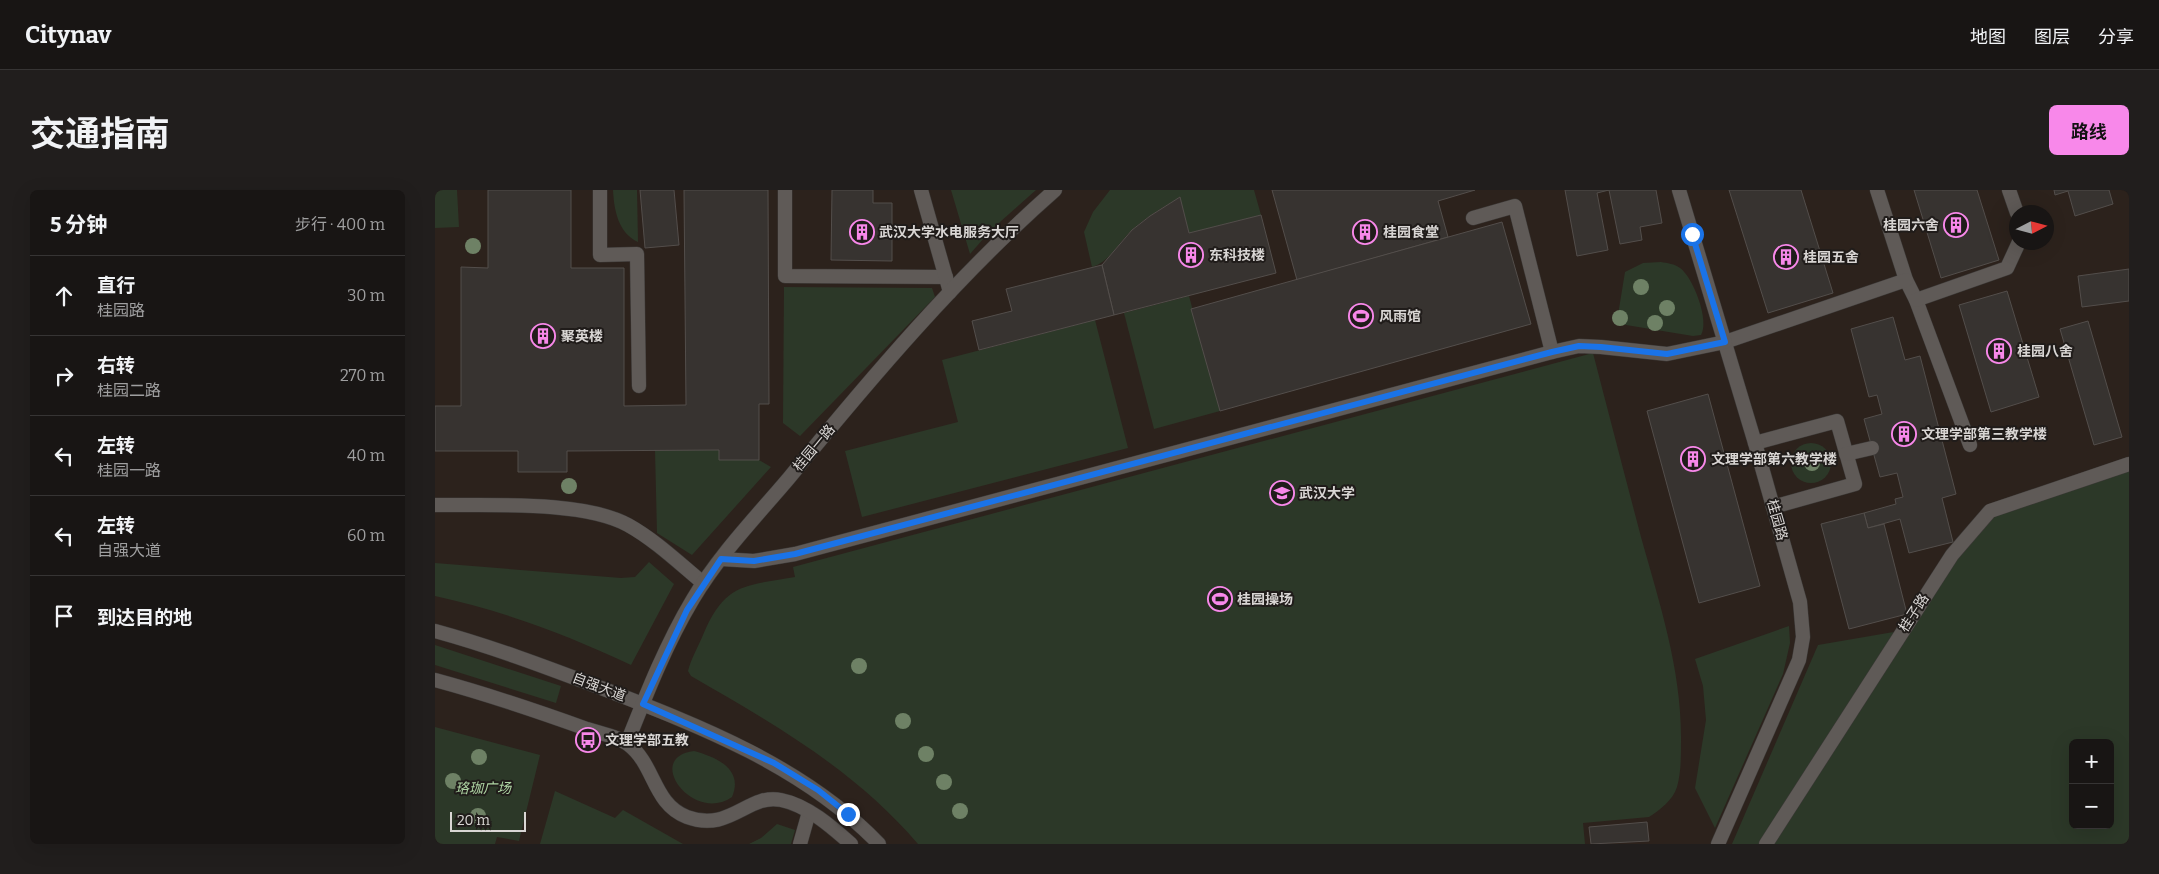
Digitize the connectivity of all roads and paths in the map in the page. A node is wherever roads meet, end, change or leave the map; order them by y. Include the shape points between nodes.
1 (600, 190) edge
2 (785, 190) edge
3 (921, 190) edge
4 (1055, 190) edge
5 (1679, 190) edge
6 (1877, 190) edge
7 (2009, 190) edge
8 (2014, 205) edge
9 (1473, 218) dead end
10 (2015, 250) edge
11 (946, 277) junction
12 (1906, 280) junction
13 (950, 292) junction
14 (1916, 300) junction
15 (1725, 342) junction
16 (1552, 352) junction
17 (639, 386) dead end
18 (1755, 443) junction
19 (1970, 445) dead end
20 (1872, 448) dead end
21 (1846, 454) junction
22 (2129, 464) edge
23 (435, 505) edge
24 (1773, 507) junction
25 (721, 559) junction
26 (703, 583) junction
27 (435, 631) edge
28 (435, 680) edge
29 (643, 704) junction
30 (627, 743) junction
31 (809, 812) junction
32 (800, 844) edge
33 (851, 844) edge
34 (879, 844) edge
35 (1718, 844) edge
36 (1766, 844) edge

1 - 17 street via 600,255 637,254
2 - 11 street via 785,276
3 - 11 street
4 - 13 street, 桂园一路 via 1002,238
5 - 15 street, 桂园路
6 - 12 street
7 - 8 street
9 - 16 street via 1515,206
10 - 14 street via 2007,268
11 - 13 street
12 - 14 street
12 - 15 street
13 - 25 street, 桂园一路 via 818,442
14 - 19 street
15 - 16 street via 1667,354 1579,346
15 - 18 street, 桂园路
16 - 25 street via 795,554 754,561
18 - 21 street via 1837,421
18 - 24 street, 桂园路
20 - 21 street
21 - 24 street via 1855,484
22 - 36 street, 桂子路 via 1990,511 1951,555
23 - 26 street via 563,508 606,516 639,532
24 - 35 street, 桂园路 via 1800,602 1802,649
25 - 26 street, 桂园一路
26 - 29 street, 桂园一路
27 - 29 street, 自强大道 via 493,647
28 - 30 street
29 - 30 street, 桂园一路
29 - 34 street, 自强大道 via 774,763 833,801
30 - 31 street via 641,755 667,804 686,816 720,820 768,800 780,800
31 - 32 street
31 - 33 street

